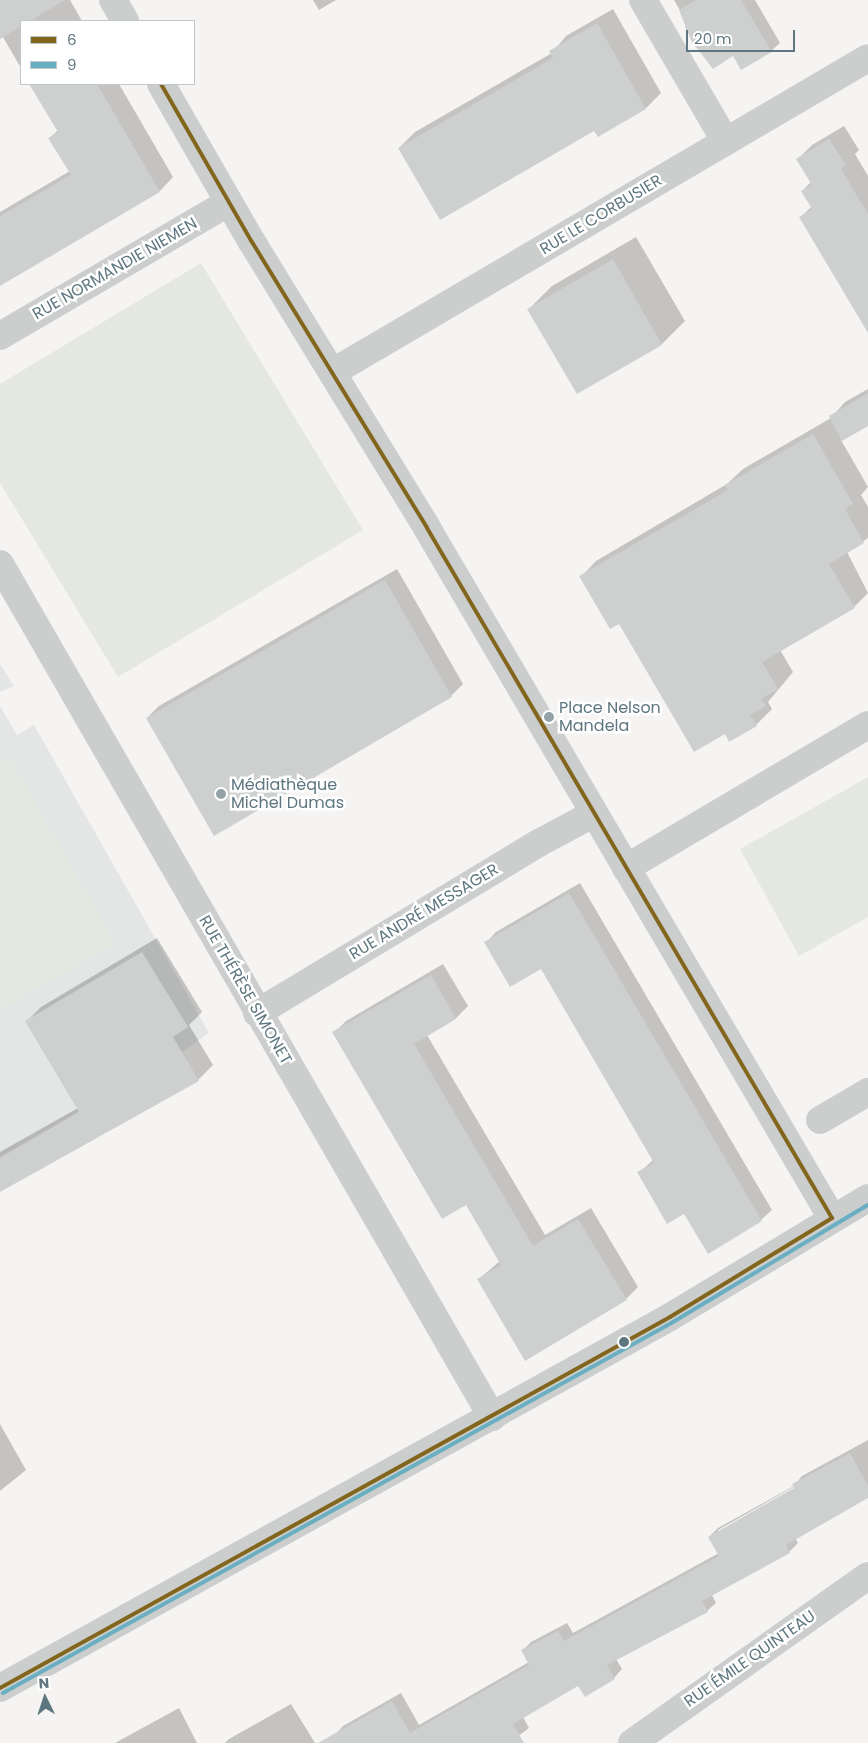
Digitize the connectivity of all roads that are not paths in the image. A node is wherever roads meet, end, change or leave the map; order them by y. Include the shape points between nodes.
1 (112, 0) edge
2 (643, 0) edge
3 (124, 20) edge
4 (868, 58) edge
5 (162, 85) edge
6 (726, 142) junction
7 (229, 202) junction
8 (0, 336) edge
9 (333, 372) junction
10 (0, 564) edge
11 (868, 726) edge
12 (593, 814) junction
13 (626, 868) junction
14 (257, 1014) junction
15 (868, 1092) edge
16 (820, 1120) dead end
17 (868, 1198) edge
18 (832, 1218) junction
19 (492, 1416) junction
20 (868, 1576) edge
21 (0, 1688) edge
22 (632, 1743) edge

1 - 3 street
2 - 6 street
4 - 6 street, RUE LE CORBUSIER
5 - 7 street
6 - 9 street, RUE LE CORBUSIER
7 - 8 street, RUE NORMANDIE NIEMEN
7 - 9 street
9 - 12 street
10 - 14 street, RUE THÉRÈSE SIMONET
11 - 13 street
12 - 13 street
12 - 14 street, RUE ANDRÉ MESSAGER via 537,844
13 - 18 street
14 - 19 street, RUE THÉRÈSE SIMONET
15 - 16 street
17 - 18 street
18 - 19 street via 670,1317 554,1378
19 - 21 street
20 - 22 street, RUE ÉMILE QUINTEAU

